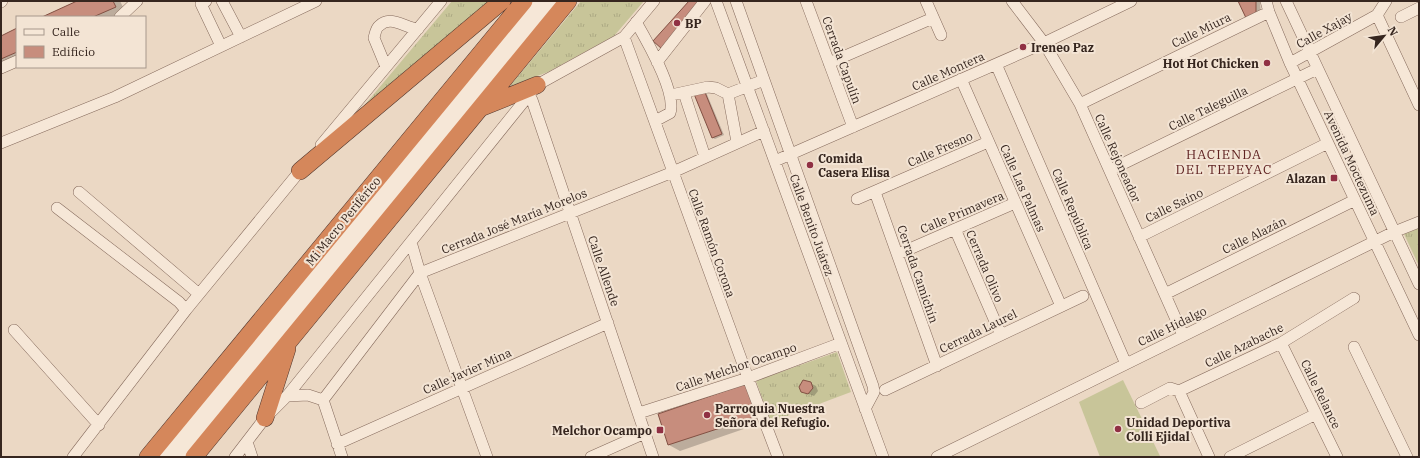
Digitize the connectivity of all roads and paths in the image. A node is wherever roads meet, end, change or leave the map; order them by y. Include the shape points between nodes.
1 (137, 1) edge
2 (206, 1) edge
3 (222, 1) edge
4 (316, 1) edge
5 (441, 1) edge
6 (502, 1) edge
7 (524, 1) edge
8 (540, 1) edge
9 (553, 1) edge
10 (568, 1) edge
11 (654, 1) edge
12 (705, 1) edge
13 (716, 1) edge
14 (736, 1) edge
15 (807, 1) edge
16 (926, 1) edge
17 (1012, 1) edge
18 (1131, 1) edge
19 (1286, 1) edge
20 (1386, 1) edge
21 (1268, 7) edge
22 (1419, 8) edge
23 (121, 16) edge
24 (1377, 16) junction
25 (1401, 17) dead end
26 (933, 18) junction
27 (636, 22) junction
28 (418, 29) junction
29 (941, 35) dead end
30 (241, 37) junction
31 (624, 37) junction
32 (1044, 43) junction
33 (221, 46) junction
34 (1310, 53) junction
35 (16, 62) edge
36 (657, 62) junction
37 (829, 63) junction
38 (996, 64) junction
39 (1290, 64) junction
40 (386, 67) junction
41 (1, 68) edge
42 (1317, 69) junction
43 (1298, 79) junction
44 (764, 80) junction
45 (961, 80) junction
46 (747, 86) junction
47 (533, 90) junction
48 (684, 93) junction
49 (728, 94) junction
50 (671, 95) junction
51 (1080, 104) junction
52 (1419, 105) edge
53 (481, 108) junction
54 (655, 121) junction
55 (853, 127) junction
56 (764, 131) junction
57 (1, 142) edge
58 (737, 142) junction
59 (988, 142) junction
60 (1328, 143) junction
61 (791, 154) junction
62 (705, 157) junction
63 (775, 162) junction
64 (1110, 170) junction
65 (300, 171) junction
66 (673, 172) junction
67 (79, 192) dead end
68 (875, 192) junction
69 (857, 200) dead end
70 (1355, 200) junction
71 (1015, 203) junction
72 (57, 208) dead end
73 (570, 212) junction
74 (1419, 222) edge
75 (955, 229) junction
76 (1394, 232) junction
77 (1139, 237) junction
78 (411, 242) junction
79 (1375, 242) junction
80 (898, 254) junction
81 (420, 273) junction
82 (1419, 284) edge
83 (200, 294) junction
84 (1165, 294) junction
85 (1083, 296) dead end
86 (1354, 298) dead end
87 (1061, 306) junction
88 (186, 310) junction
89 (608, 323) junction
90 (14, 330) dead end
91 (1001, 335) junction
92 (1183, 335) junction
93 (1419, 335) edge
94 (290, 340) junction
95 (1281, 343) junction
96 (841, 344) junction
97 (1354, 347) dead end
98 (1126, 364) junction
99 (937, 366) junction
100 (748, 378) junction
101 (462, 388) junction
102 (885, 390) dead end
103 (1179, 391) junction
104 (287, 396) junction
105 (323, 400) junction
106 (1141, 403) dead end
107 (866, 409) junction
108 (639, 413) junction
109 (1316, 414) junction
110 (265, 418) junction
111 (98, 425) junction
112 (645, 433) junction
113 (247, 442) junction
114 (337, 444) junction
115 (73, 457) edge
116 (148, 457) edge
117 (165, 457) edge
118 (178, 457) edge
119 (194, 457) edge
120 (235, 457) edge
121 (252, 457) edge
122 (342, 457) edge
123 (487, 457) edge
124 (591, 457) edge
125 (653, 457) edge
126 (778, 457) edge
127 (883, 457) edge
128 (937, 457) edge
129 (1209, 457) edge
130 (1230, 457) edge
131 (1337, 457) edge
132 (1407, 457) edge

1 - 23 street
2 - 33 street via 201,4
3 - 30 street
4 - 30 street
5 - 28 street
6 - 65 highway
7 - 116 highway
8 - 117 street, Mi Macro Periférico
9 - 118 street, Mi Macro Periférico
10 - 53 highway
11 - 27 street
12 - 36 street
13 - 46 street, Calle Benito Juárez
14 - 44 street, Calle Benito Juárez
15 - 37 street, Cerrada Capulín
16 - 26 street
17 - 32 street, Calle Rejoneador
18 - 32 street, Calle Montera
19 - 34 street, Avenida Moctezuma
20 - 24 street
21 - 39 street, Avenida Moctezuma
21 - 51 street, Calle Miura
22 - 25 street
24 - 34 street, Calle Xajay
24 - 52 street
26 - 29 street
26 - 37 street
27 - 31 street
27 - 36 street
28 - 40 street
28 - 40 street via 388,20 378,26 374,38
30 - 33 street
31 - 47 street
31 - 54 street, Calle Ramón Corona
32 - 38 street, Calle Montera
32 - 51 street, Calle Rejoneador
33 - 57 street via 116,96
34 - 39 street, Calle Xajay
34 - 42 street, Avenida Moctezuma
35 - 41 street
36 - 50 street
37 - 55 street, Cerrada Capulín
38 - 45 street, Calle Montera
38 - 98 street, Calle República
39 - 43 street, Avenida Moctezuma
40 - 65 street
42 - 43 street, Calle Taleguilla
42 - 76 street, Avenida Moctezuma
43 - 60 street, Avenida Moctezuma
43 - 64 street, Calle Taleguilla
44 - 46 street
44 - 61 street, Calle Benito Juárez
45 - 55 street, Calle Montera
45 - 59 street, Calle Las Palmas
46 - 49 street
46 - 56 street, Calle Benito Juárez
47 - 53 highway
47 - 73 street, Calle Allende via 532,100
47 - 78 street
48 - 49 street via 708,87
48 - 50 street
48 - 62 street
49 - 58 street
50 - 54 street via 670,113
51 - 64 street, Calle Rejoneador
53 - 94 highway
54 - 66 street, Calle Ramón Corona
55 - 61 street, Calle Montera
56 - 58 street, Cerrada José María Morelos
56 - 63 street, Calle Benito Juárez
58 - 62 street, Cerrada José María Morelos
59 - 68 street, Calle Fresno
59 - 71 street, Calle Las Palmas
60 - 70 street, Avenida Moctezuma
60 - 77 street, Calle Saíno
61 - 63 street, Calle Montera
61 - 107 street, Calle Benito Juárez via 873,386 874,392
62 - 66 street, Cerrada José María Morelos
63 - 96 street, Calle Benito Juárez
64 - 77 street, Calle Rejoneador
65 - 83 street
66 - 73 street, Cerrada José María Morelos
66 - 100 street, Calle Ramón Corona
67 - 83 street
68 - 69 street, Calle Fresno
68 - 80 street, Cerrada Camichín
70 - 79 street, Avenida Moctezuma
70 - 84 street, Calle Alazán
71 - 75 street, Calle Primavera
71 - 87 street, Calle Las Palmas
72 - 88 street
73 - 81 street, Cerrada José María Morelos
73 - 89 street, Calle Allende
74 - 76 street, Calle Hidalgo
75 - 80 street, Calle Primavera
75 - 91 street, Cerrada Olivo
76 - 79 street, Calle Hidalgo
76 - 82 street, Avenida Moctezuma
77 - 84 street, Calle Rejoneador
78 - 81 street
78 - 104 street
79 - 92 street, Calle Hidalgo
79 - 93 street, Avenida Moctezuma
80 - 99 street, Cerrada Camichín
81 - 101 street
81 - 105 street
83 - 88 street
84 - 92 street, Calle Rejoneador
85 - 87 street, Cerrada Laurel
86 - 95 street, Calle Azabache
87 - 91 street, Cerrada Laurel
88 - 111 street
89 - 101 street, Calle Javier Mina
89 - 108 street, Calle Allende
90 - 111 street
91 - 99 street, Cerrada Laurel
92 - 98 street, Calle Hidalgo
94 - 110 highway
94 - 119 highway
95 - 103 street, Calle Azabache
95 - 109 street, Calle Relance
96 - 100 street, Calle Melchor Ocampo
96 - 107 street, Calle Benito Juárez
97 - 132 street
98 - 128 street, Calle Hidalgo
99 - 102 street, Cerrada Laurel
100 - 108 street, Calle Melchor Ocampo
100 - 126 street, Calle Ramón Corona
101 - 114 street, Calle Javier Mina
101 - 123 street
103 - 106 street, Calle Azabache via 1170,388
103 - 129 street
104 - 105 street via 308,395
104 - 110 street
105 - 114 street
107 - 127 street, Calle Benito Juárez
108 - 112 street, Calle Allende
109 - 130 street
109 - 131 street, Calle Relance
110 - 113 street
111 - 115 street
112 - 124 street
112 - 125 street, Calle Allende
113 - 120 street
113 - 121 street
114 - 122 street

